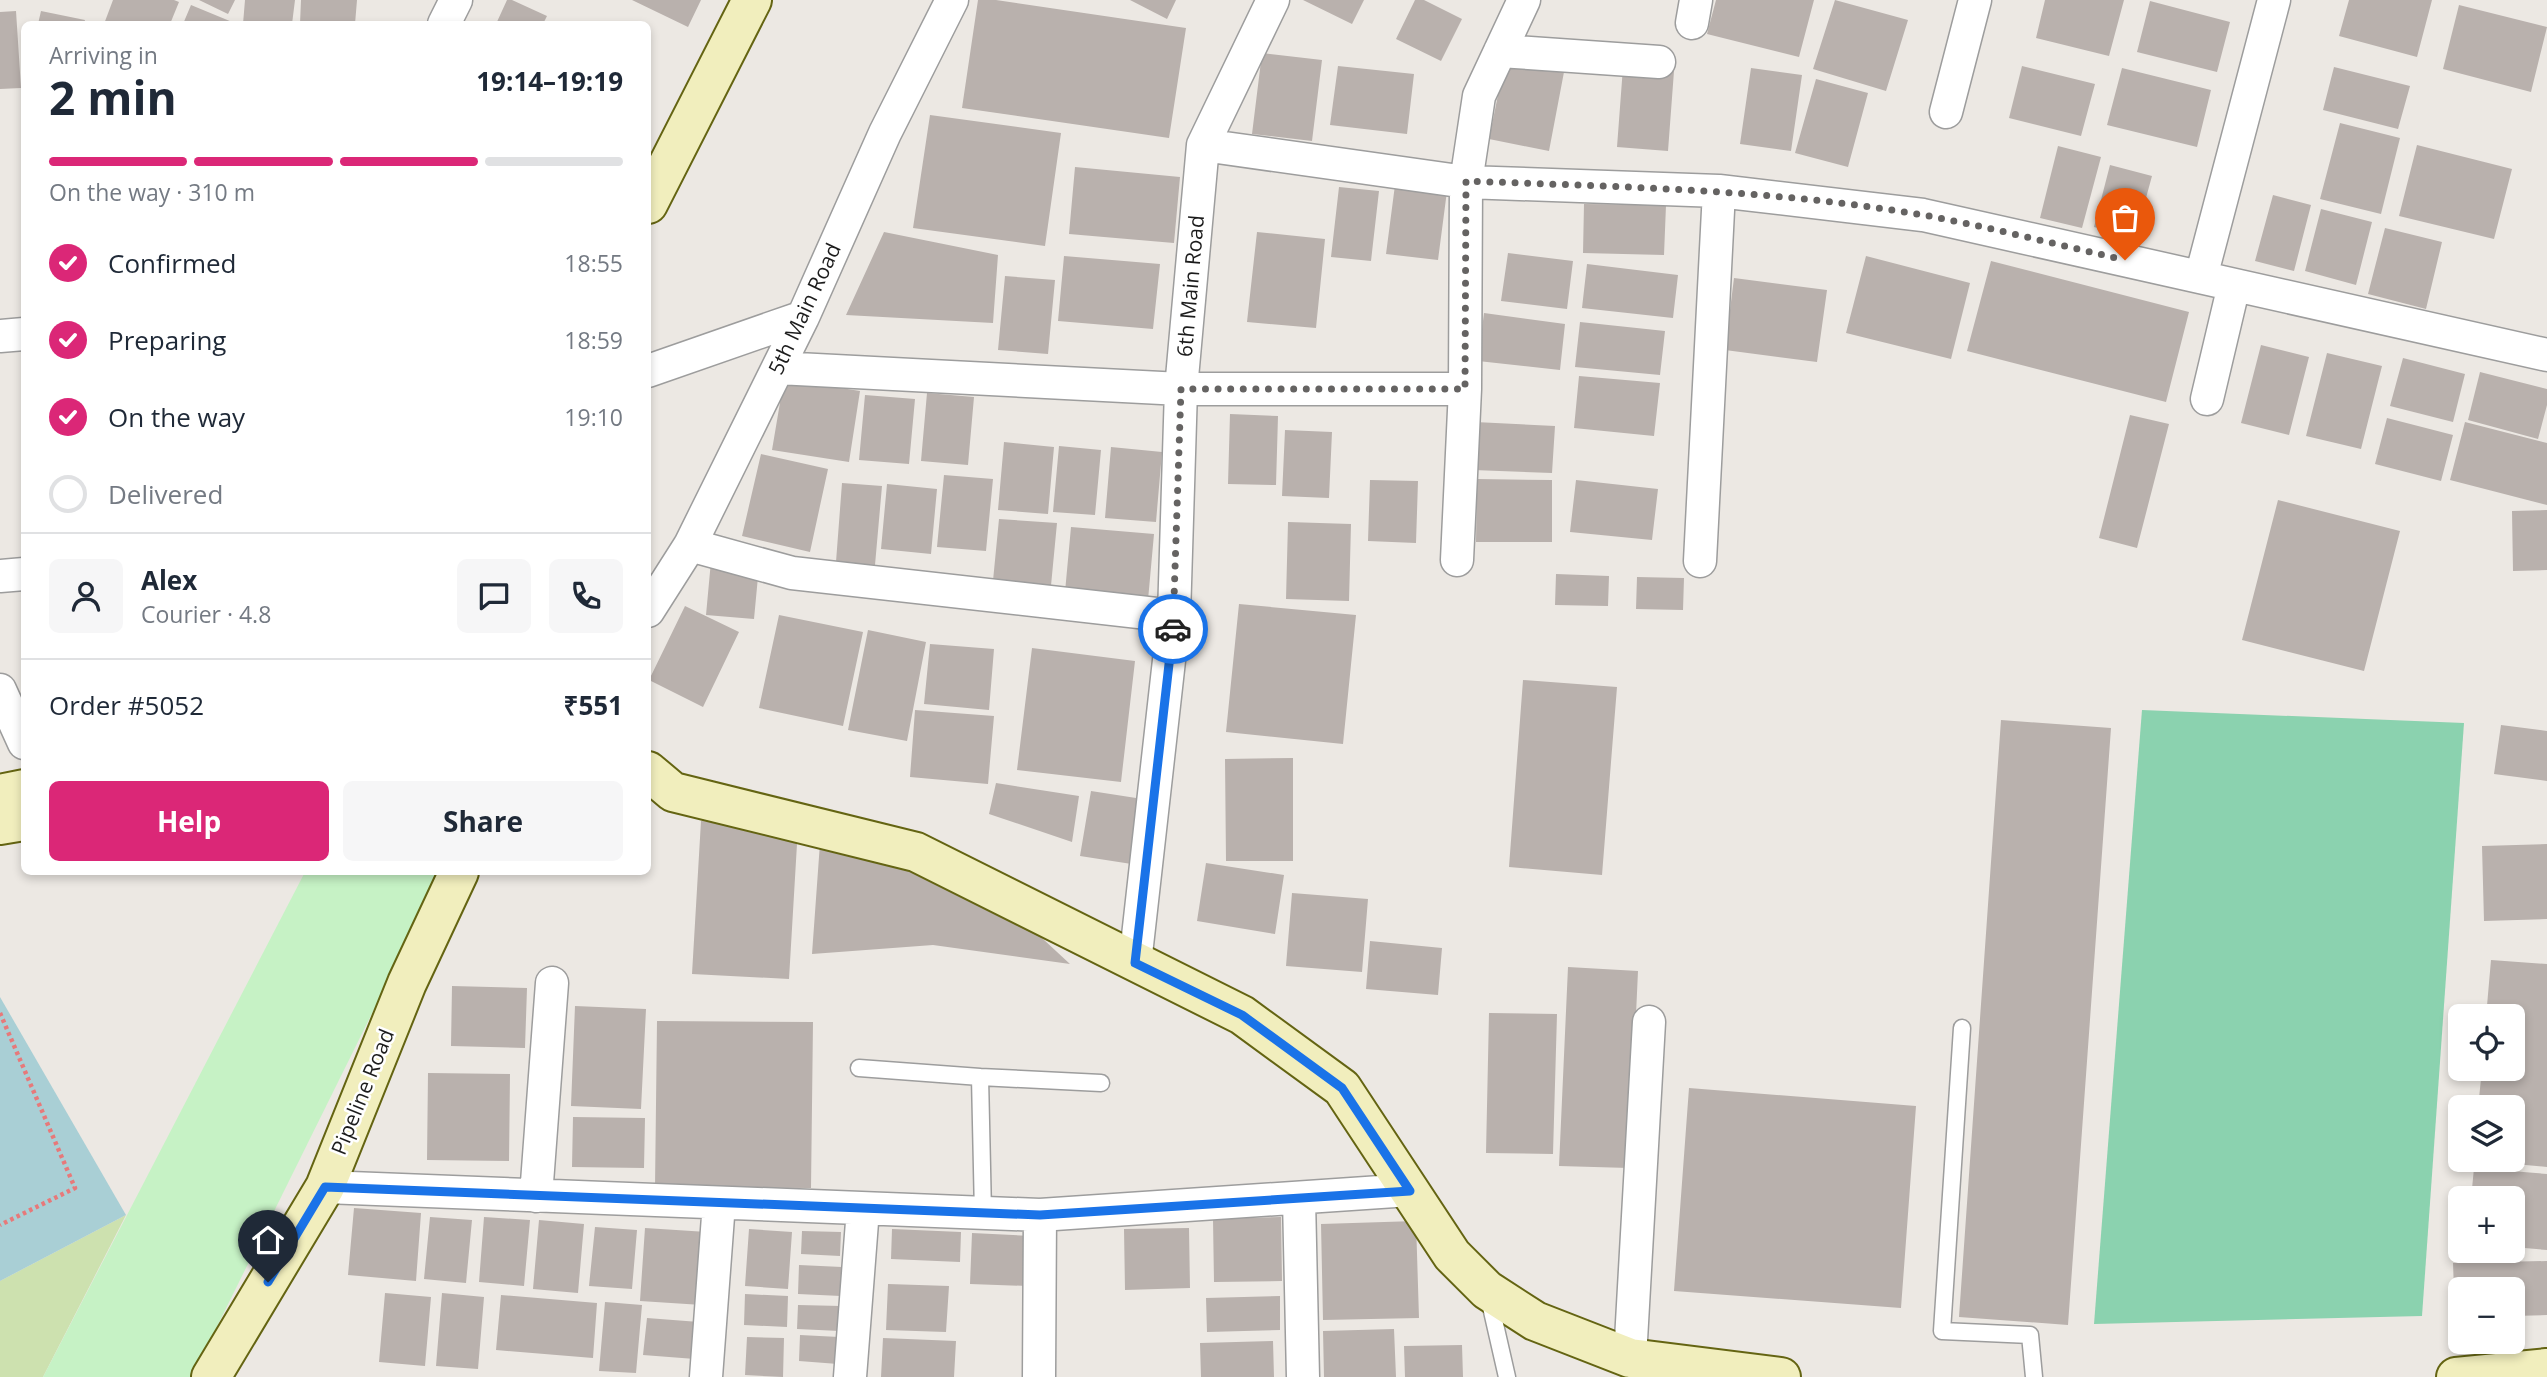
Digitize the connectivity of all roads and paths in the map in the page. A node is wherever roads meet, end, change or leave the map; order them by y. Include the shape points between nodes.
1 (456, 0) edge
2 (752, 0) edge
3 (952, 0) edge
4 (1273, 0) edge
5 (1524, 0) edge
6 (1975, 0) edge
7 (2274, 0) edge
8 (446, 21) edge
9 (1500, 51) junction
10 (1659, 62) dead end
11 (1946, 113) dead end
12 (1203, 145) junction
13 (1466, 181) junction
14 (1719, 191) junction
15 (651, 198) edge
16 (2201, 277) junction
17 (2234, 285) junction
18 (803, 317) junction
19 (21, 334) edge
20 (0, 336) edge
21 (2547, 355) edge
22 (778, 368) junction
23 (651, 370) edge
24 (1181, 389) junction
25 (1465, 389) junction
26 (2207, 399) dead end
27 (690, 545) junction
28 (1457, 560) dead end
29 (1700, 561) dead end
30 (21, 574) edge
31 (0, 576) edge
32 (651, 606) edge
33 (1174, 616) junction
34 (0, 691) edge
35 (21, 736) edge
36 (656, 786) edge
37 (21, 790) edge
38 (0, 794) edge
39 (21, 822) edge
40 (0, 825) edge
41 (458, 875) edge
42 (1135, 963) junction
43 (551, 983) dead end
44 (0, 1013) edge
45 (1649, 1022) dead end
46 (1962, 1028) dead end
47 (859, 1068) dead end
48 (980, 1077) junction
49 (1101, 1083) dead end
50 (325, 1187) junction
51 (1410, 1191) junction
52 (536, 1196) junction
53 (1299, 1199) junction
54 (719, 1203) junction
55 (863, 1209) junction
56 (983, 1214) junction
57 (1040, 1215) junction
58 (0, 1225) edge
59 (1487, 1290) junction
60 (1630, 1358) junction
61 (2547, 1368) edge
62 (212, 1377) edge
63 (706, 1377) edge
64 (850, 1377) edge
65 (1039, 1377) edge
66 (1303, 1377) edge
67 (1507, 1377) edge
68 (1781, 1377) edge
69 (2034, 1377) edge
70 (2456, 1377) edge

1 - 8 street
2 - 15 main road
3 - 18 street, 5th Main Road via 885,133
4 - 12 street, 6th Main Road
5 - 9 street
6 - 11 street
7 - 16 street
9 - 10 street
9 - 13 street via 1479,96
12 - 13 street
12 - 24 street, 6th Main Road
13 - 14 street
13 - 25 street
14 - 16 street via 1923,215
14 - 29 street
16 - 17 street
17 - 21 street
17 - 26 street
18 - 22 street, 5th Main Road
18 - 23 street
19 - 20 street
22 - 24 street
22 - 27 street, 5th Main Road
24 - 25 street
24 - 33 street, 6th Main Road
25 - 28 street
27 - 32 street, 5th Main Road
27 - 33 street via 792,573
30 - 31 street
33 - 42 street, 6th Main Road
34 - 35 street
36 - 42 main road via 916,852
37 - 38 main road
39 - 40 main road
41 - 50 main road, Pipeline Road via 407,983
42 - 51 main road via 1242,1015 1342,1088
43 - 52 street
44 - 58 path via 75,1188
45 - 60 street
46 - 69 lane via 1942,1331 2030,1335
47 - 48 lane
48 - 49 lane
48 - 56 lane
50 - 52 street
50 - 62 main road, Pipeline Road
51 - 53 street
51 - 59 main road via 1452,1255
52 - 54 street
53 - 57 street
53 - 66 street
54 - 55 street
54 - 63 street
55 - 56 street
55 - 64 street
56 - 57 street
57 - 65 street
59 - 60 main road via 1535,1321
59 - 67 lane
60 - 68 main road
61 - 70 main road

